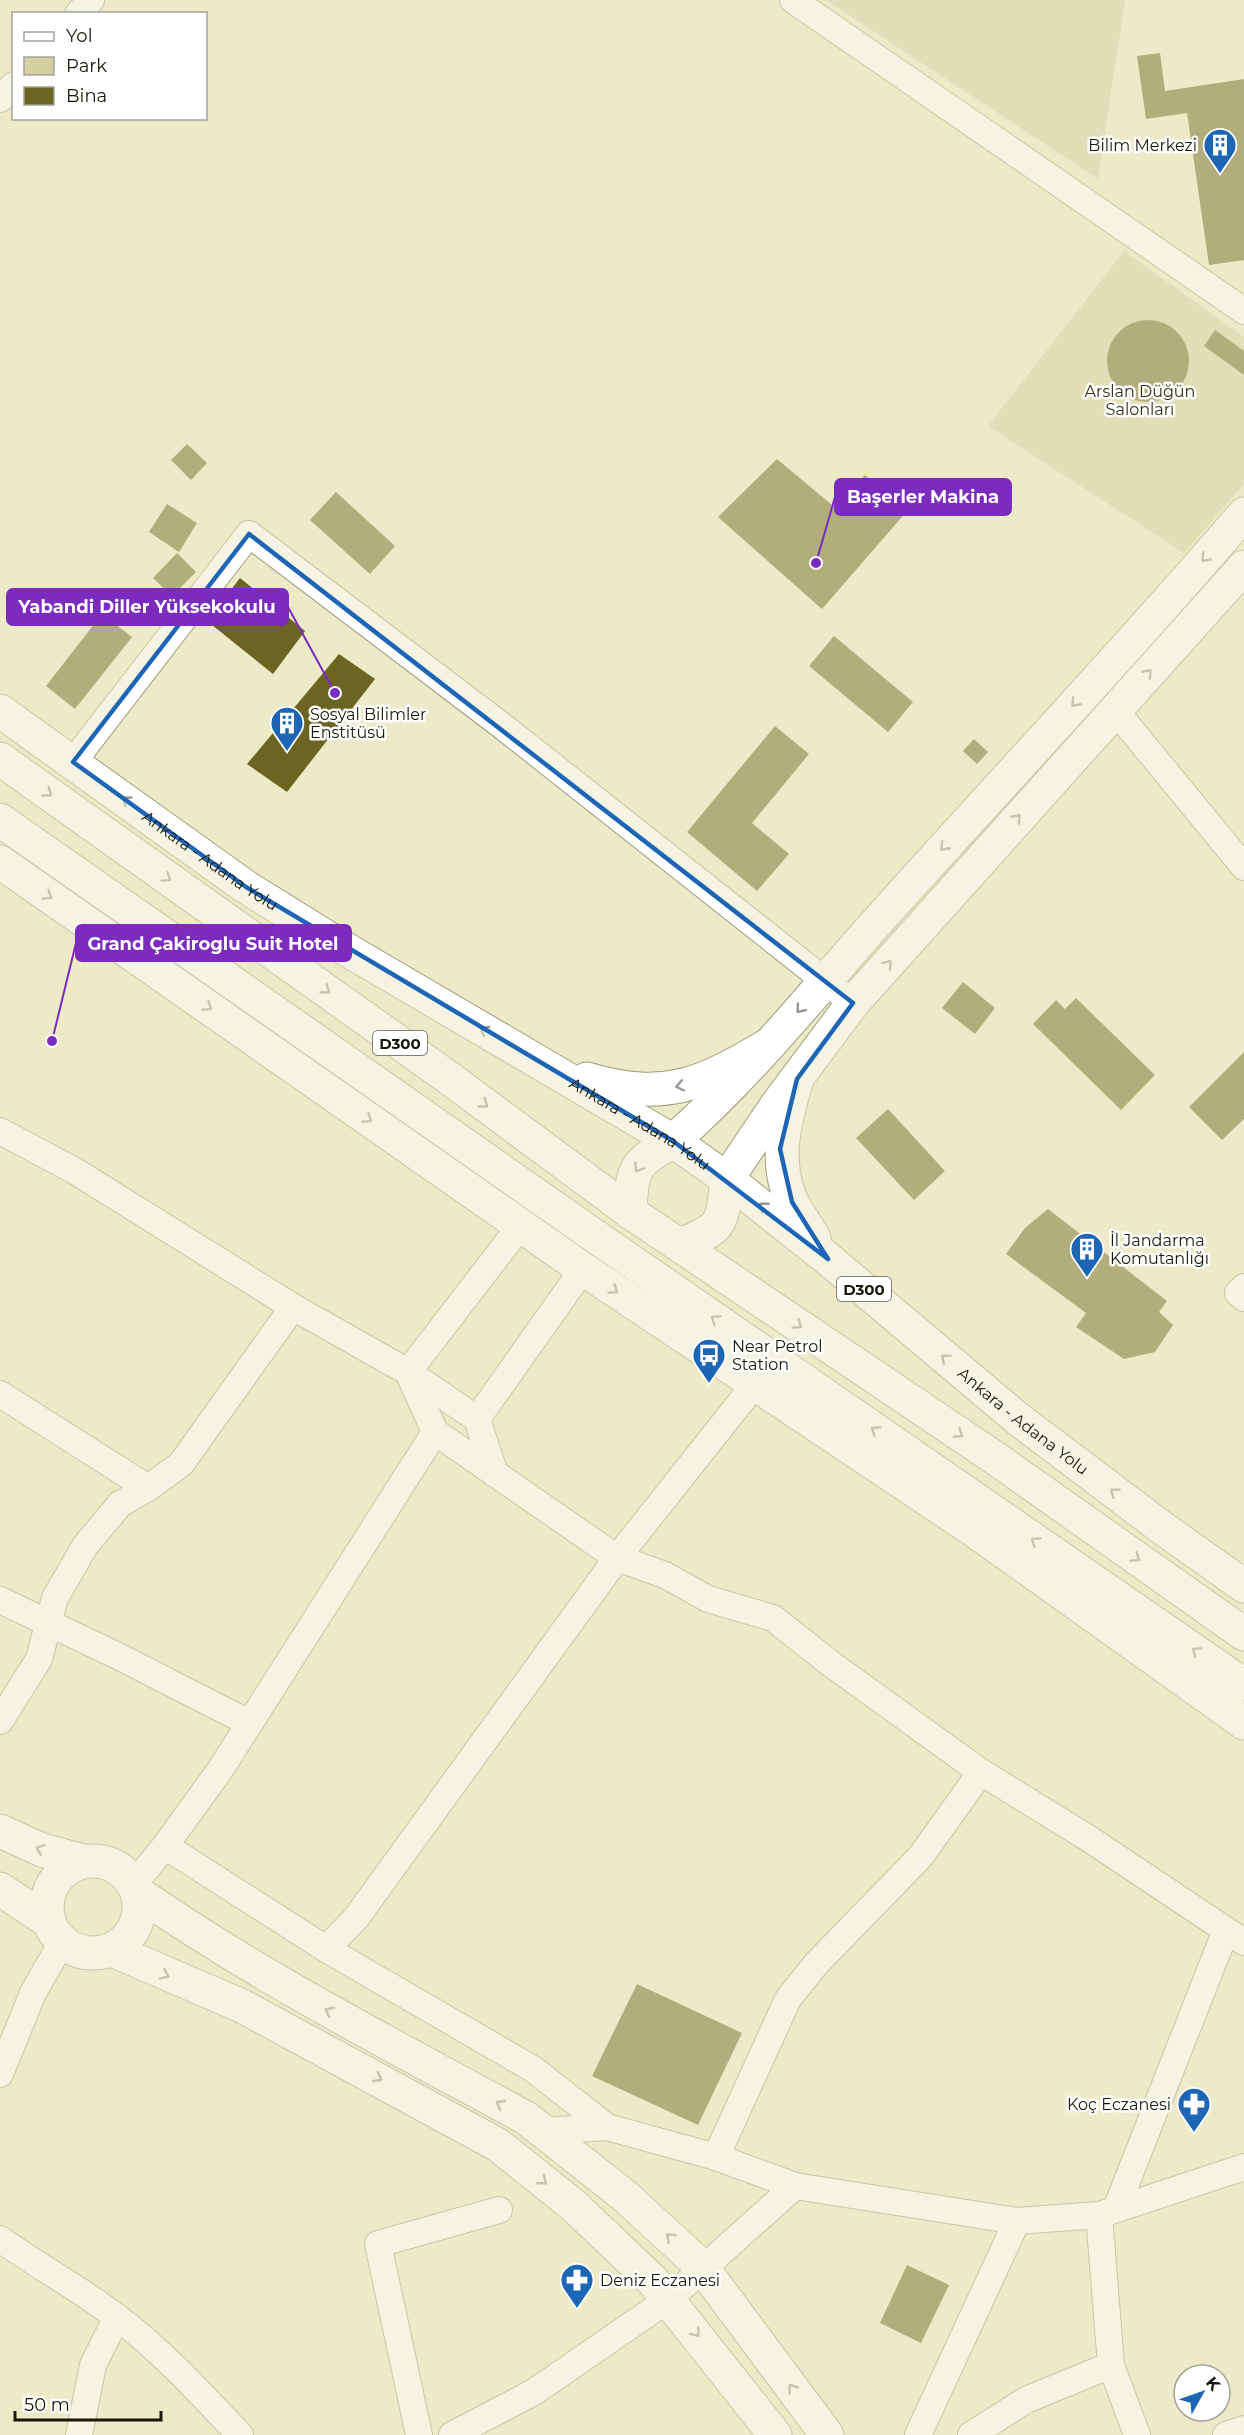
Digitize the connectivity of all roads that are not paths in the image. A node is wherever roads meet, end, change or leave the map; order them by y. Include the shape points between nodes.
1 (91, 0) edge
2 (793, 0) edge
3 (80, 12) edge
4 (12, 86) edge
5 (0, 99) edge
6 (1244, 311) edge
7 (1244, 514) edge
8 (1244, 567) edge
9 (1115, 710) junction
10 (0, 711) edge
11 (0, 759) edge
12 (73, 762) junction
13 (0, 820) edge
14 (0, 862) edge
15 (1244, 867) edge
16 (825, 980) junction
17 (854, 1003) junction
18 (770, 1044) junction
19 (553, 1070) junction
20 (797, 1079) junction
21 (0, 1131) edge
22 (673, 1141) junction
23 (727, 1179) junction
24 (541, 1198) junction
25 (630, 1212) junction
26 (521, 1225) junction
27 (602, 1241) junction
28 (680, 1245) junction
29 (828, 1259) junction
30 (583, 1269) junction
31 (1244, 1287) edge
32 (1244, 1298) edge
33 (293, 1307) junction
34 (408, 1372) junction
35 (755, 1384) junction
36 (0, 1394) edge
37 (477, 1419) junction
38 (435, 1432) junction
39 (495, 1474) junction
40 (148, 1488) junction
41 (616, 1558) junction
42 (1244, 1586) edge
43 (0, 1600) edge
44 (47, 1623) junction
45 (1244, 1634) edge
46 (1244, 1684) edge
47 (0, 1720) edge
48 (249, 1723) junction
49 (1244, 1723) edge
50 (981, 1772) junction
51 (0, 1831) edge
52 (165, 1846) junction
53 (83, 1861) junction
54 (134, 1885) junction
55 (0, 1889) edge
56 (55, 1931) junction
57 (1235, 1936) edge
58 (326, 1949) junction
59 (112, 1950) junction
60 (0, 2074) edge
61 (608, 2127) junction
62 (543, 2131) junction
63 (716, 2157) junction
64 (1244, 2167) edge
65 (795, 2186) junction
66 (499, 2210) dead end
67 (1108, 2212) junction
68 (1017, 2221) junction
69 (0, 2239) edge
70 (702, 2267) junction
71 (669, 2299) junction
72 (117, 2317) junction
73 (1111, 2365) junction
74 (1244, 2429) edge
75 (79, 2435) edge
76 (240, 2435) edge
77 (419, 2435) edge
78 (452, 2435) edge
79 (775, 2435) edge
80 (827, 2435) edge
81 (918, 2435) edge
82 (971, 2435) edge
83 (1137, 2435) edge
84 (1226, 2435) edge

1 - 3 street
2 - 6 street
4 - 5 street
7 -> 16 main road
9 -> 8 main road
9 - 15 street
17 -> 9 main road
10 - 12 main road, Ankara - Adana Yolu / D300
11 -> 25 main road, D300 via 449,1078
12 - 16 street via 249,534 501,725
19 -> 12 main road, Ankara - Adana Yolu / D300 via 246,887
13 - 24 main road
14 -> 26 main road
16 - 17 street
16 -> 18 main road
17 - 20 main road
18 -> 19 main road via 719,1074 675,1088 628,1090
18 - 22 main road
19 - 22 main road, Ankara - Adana Yolu / D300
20 - 23 main road
20 - 29 main road via 780,1149 792,1202
21 - 33 street via 75,1171
22 - 23 main road, Ankara - Adana Yolu / D300
22 -> 25 main road via 645,1158 632,1177
23 - 28 main road via 723,1213 710,1233
29 -> 23 main road, Ankara - Adana Yolu / D300
24 - 26 main road
24 - 27 main road
25 - 28 main road, D300
26 - 30 main road
26 - 34 street
27 - 30 main road
46 -> 27 main road
28 -> 45 main road, D300 via 995,1458
42 -> 29 main road, Ankara - Adana Yolu / D300 via 1018,1419
30 -> 35 main road
30 - 37 street
31 - 32 street via 1238,1293
33 - 34 street
33 - 40 street via 181,1464
34 - 37 street
34 - 38 street
35 - 41 street
35 - 49 main road via 975,1531
36 - 40 street
37 - 39 street
38 - 39 street
38 - 48 street
39 - 41 street
40 - 44 street via 120,1504 85,1546 55,1598
41 - 50 street via 665,1575 708,1599 773,1618
41 - 58 street via 356,1918
43 - 44 street
44 - 47 street via 39,1659
44 - 48 street
48 - 52 street
50 - 57 street
50 - 63 street via 921,1856 816,1964 788,1999
53 -> 51 main road via 42,1851
52 - 54 street
52 - 58 street
53 - 54 main road via 114,1865
53 - 56 main road via 62,1871 50,1887 46,1905
54 - 59 main road via 140,1906 138,1921 130,1935
62 -> 54 main road via 526,2118 302,1996 181,1923
55 - 56 main road
56 - 59 main road via 87,1953
56 - 60 street
57 - 67 street
58 - 61 street via 532,2069
59 -> 71 main road via 242,2006 498,2145 573,2205
61 - 62 street
61 - 63 street
70 -> 62 main road via 626,2197
63 - 65 street
64 - 67 street
65 - 68 street
65 - 70 street
66 - 77 street via 378,2244
67 - 68 street
67 - 73 street
68 - 81 street
69 - 72 street
70 - 71 street
80 -> 70 main road
71 - 78 street via 534,2392
71 -> 79 main road
72 - 75 street via 93,2365
72 - 76 street via 176,2368
73 - 82 street via 1026,2400
73 - 83 street
74 - 84 street

